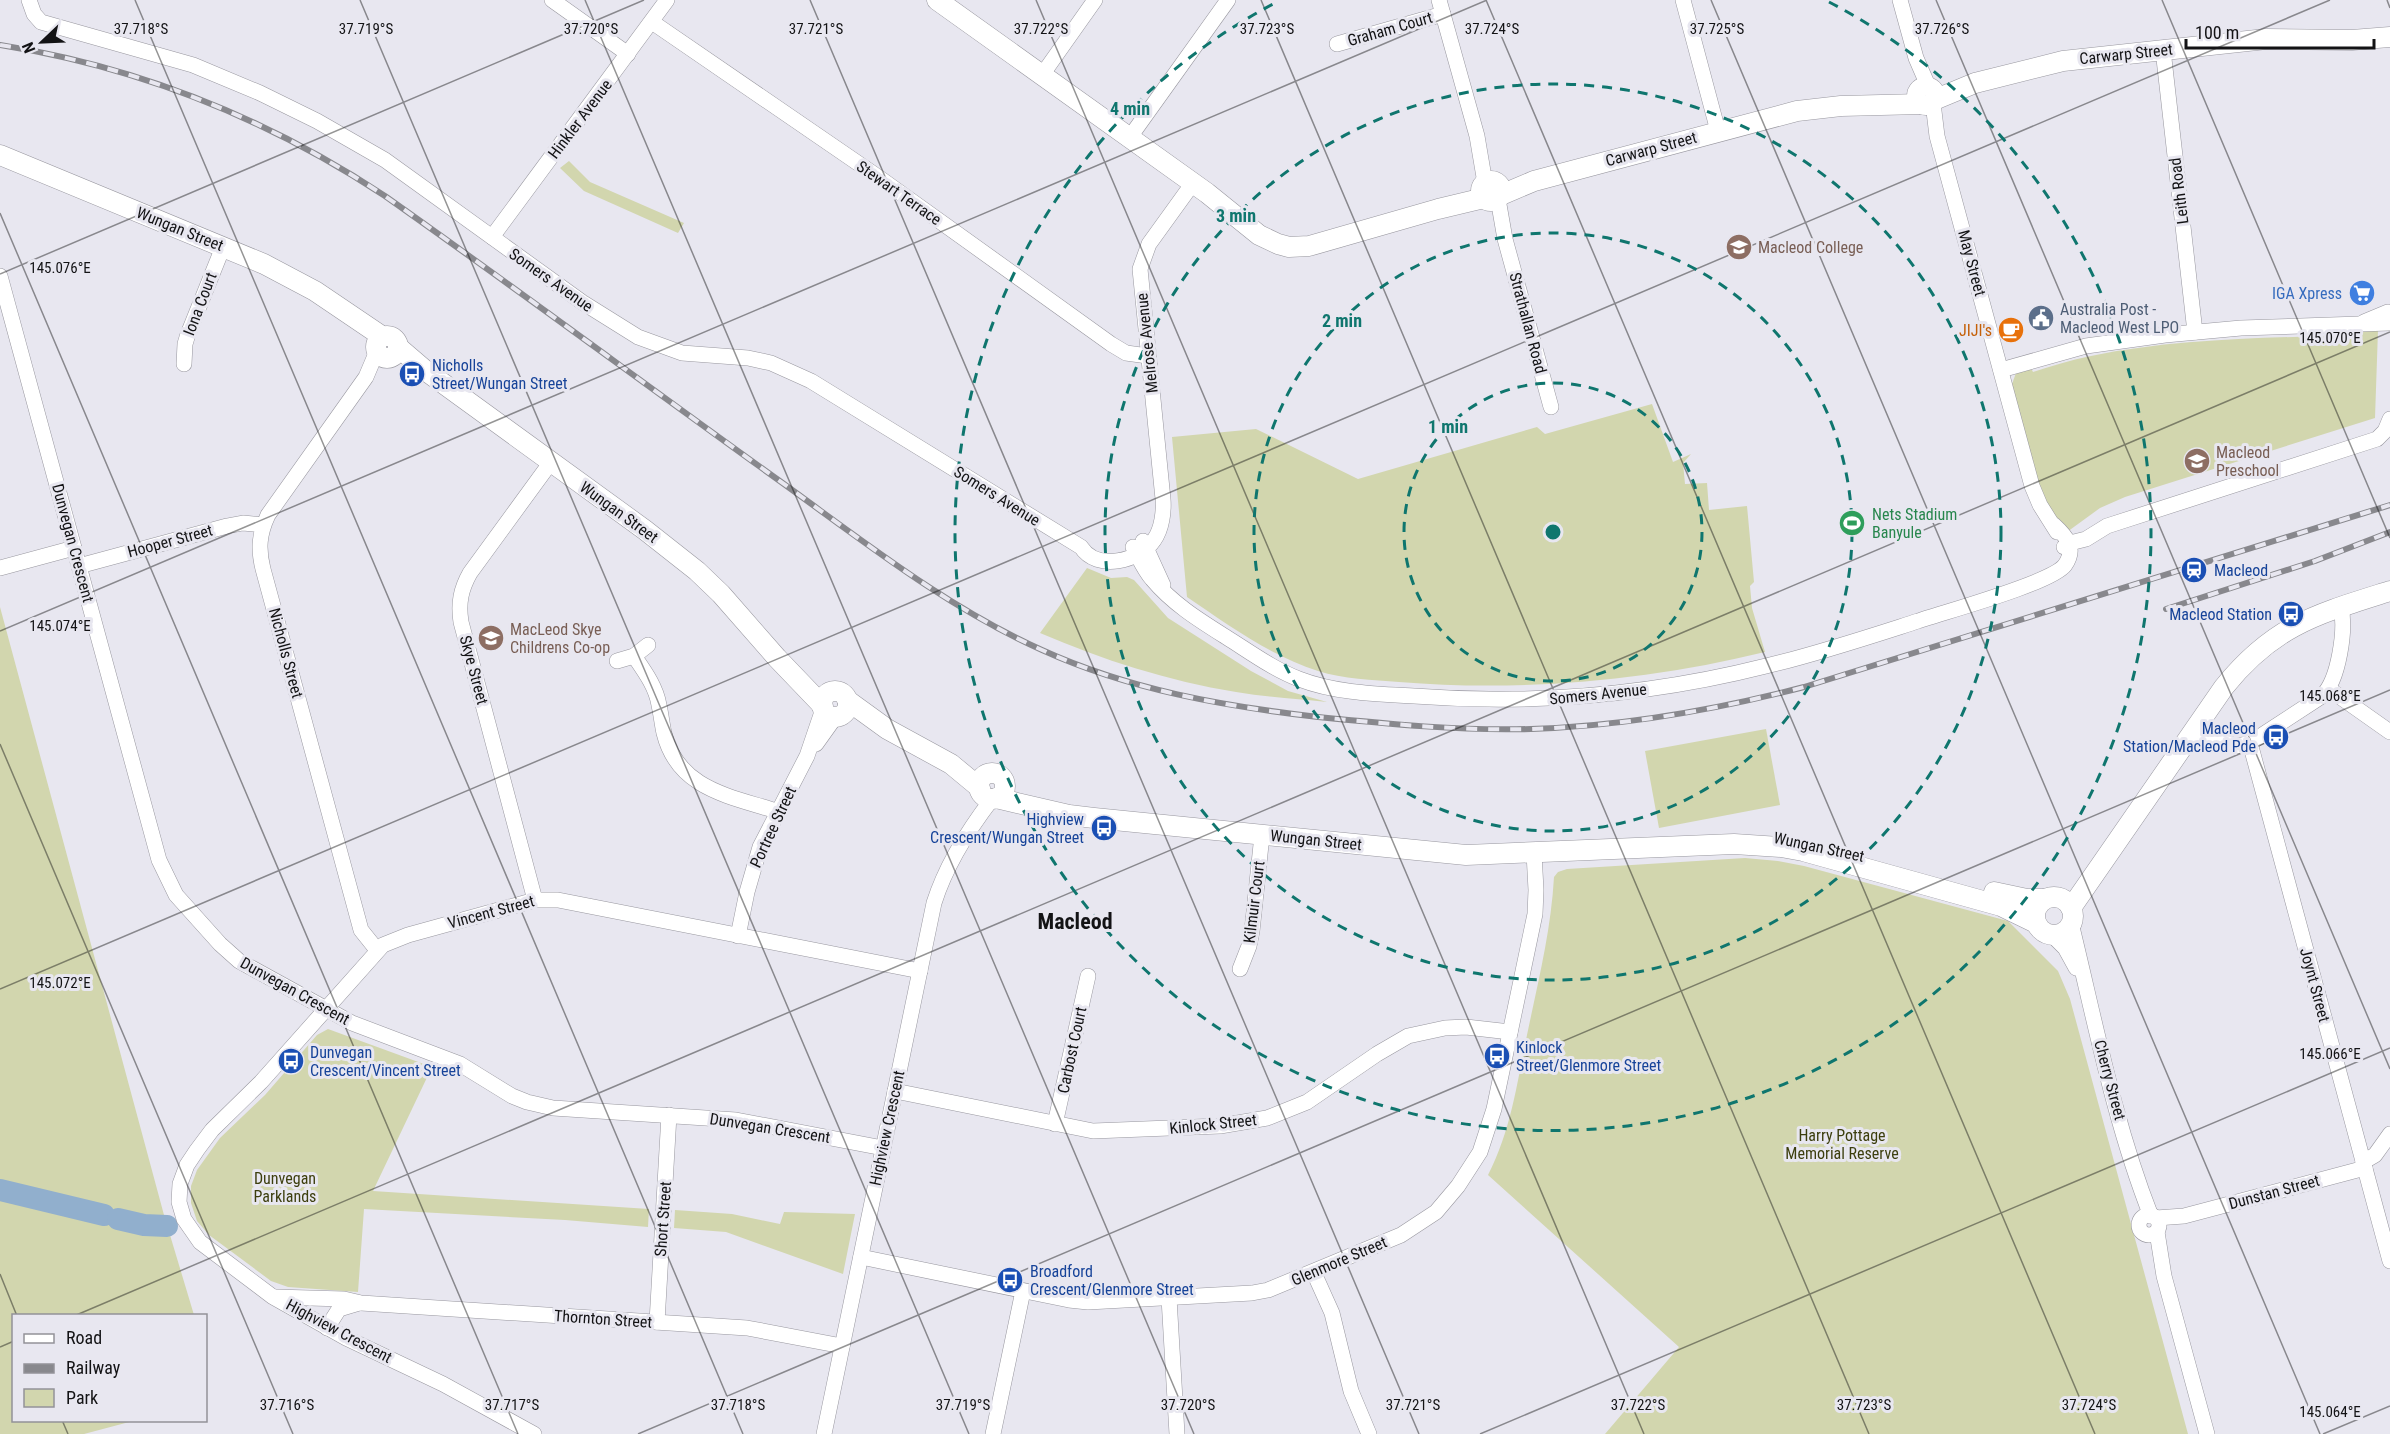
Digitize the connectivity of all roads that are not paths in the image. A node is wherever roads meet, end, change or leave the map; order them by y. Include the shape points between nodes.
1 (29, 0) edge
2 (552, 0) edge
3 (668, 0) edge
4 (937, 0) edge
5 (1095, 0) edge
6 (1228, 0) edge
7 (1683, 0) edge
8 (1900, 0) edge
9 (1441, 7) edge
10 (652, 22) junction
11 (2390, 37) edge
12 (2352, 40) junction
13 (1337, 44) dead end
14 (2390, 46) edge
15 (2163, 50) junction
16 (628, 54) junction
17 (1042, 75) junction
18 (1926, 96) junction
19 (1718, 130) junction
20 (1130, 137) junction
21 (0, 155) edge
22 (1200, 188) junction
23 (1491, 191) junction
24 (492, 237) junction
25 (223, 247) junction
26 (0, 276) edge
27 (2389, 317) edge
28 (2195, 332) junction
29 (386, 349) junction
30 (1148, 356) junction
31 (184, 364) dead end
32 (2001, 370) junction
33 (1551, 406) dead end
34 (2390, 419) edge
35 (551, 462) junction
36 (263, 525) junction
37 (2068, 546) junction
38 (1140, 547) junction
39 (74, 548) junction
40 (79, 566) junction
41 (0, 568) edge
42 (2390, 591) edge
43 (2341, 607) junction
44 (648, 645) dead end
45 (634, 656) junction
46 (617, 661) dead end
47 (2329, 689) junction
48 (834, 706) junction
49 (2390, 732) edge
50 (2192, 734) junction
51 (2250, 743) junction
52 (991, 789) junction
53 (779, 812) junction
54 (1262, 835) junction
55 (1588, 850) junction
56 (1534, 853) junction
57 (535, 900) junction
58 (2060, 907) junction
59 (2044, 929) junction
60 (738, 936) junction
61 (376, 950) junction
62 (1240, 969) dead end
63 (920, 971) junction
64 (1088, 976) dead end
65 (2083, 981) junction
66 (324, 1010) junction
67 (1510, 1032) junction
68 (895, 1090) junction
69 (669, 1115) junction
70 (1055, 1124) junction
71 (2390, 1134) edge
72 (883, 1148) junction
73 (2364, 1165) junction
74 (179, 1193) joint
75 (2151, 1225) junction
76 (861, 1257) junction
77 (2390, 1261) edge
78 (1314, 1273) junction
79 (1023, 1291) junction
80 (273, 1297) junction
81 (317, 1298) junction
82 (1169, 1298) junction
83 (362, 1303) junction
84 (310, 1318) junction
85 (657, 1322) junction
86 (327, 1328) junction
87 (842, 1346) junction
88 (534, 1434) edge
89 (824, 1434) edge
90 (993, 1434) edge
91 (1176, 1434) edge
92 (1369, 1434) edge
93 (2207, 1434) edge

1 - 24 street, Somers Avenue via 41,22 193,65 317,121 385,160
2 - 16 street
3 - 10 street, Hinkler Avenue
4 - 17 street
5 - 17 street
6 - 20 street
7 - 19 street
8 - 18 street, May Street
9 - 13 street, Graham Court
9 - 23 street, Strathallan Road
10 - 16 street, Hinkler Avenue
10 - 30 street, Stewart Terrace via 1111,344 1126,353
11 - 12 street, Carwarp Street
12 - 14 street, Carwarp Street
12 - 15 street, Carwarp Street via 2266,39
15 - 18 street, Carwarp Street via 2063,61
15 - 28 street, Leith Road
16 - 24 street, Hinkler Avenue
17 - 20 street
18 - 19 street, Carwarp Street via 1797,111
18 - 32 street, May Street
19 - 23 street, Carwarp Street
20 - 22 street
21 - 25 street, Wungan Street
22 - 23 street, Carwarp Street via 1280,240 1314,236
22 - 30 street, Melrose Avenue via 1149,244 1142,260
23 - 33 street, Strathallan Road
24 - 38 street, Somers Avenue via 638,337 682,353 771,363 811,381 1081,547 1108,552
25 - 29 street, Wungan Street via 315,291 352,317
25 - 31 street, Iona Court via 188,334
26 - 39 street, Dunvegan Crescent
27 - 28 street via 2362,324
28 - 32 street via 2096,344
29 - 35 street, Wungan Street via 426,371
29 - 36 street, Nicholls Street
30 - 38 street, Melrose Avenue via 1163,499 1161,519
32 - 37 street, May Street via 2032,486
34 - 37 street via 2377,439 2123,521 2090,546
35 - 48 street, Wungan Street via 698,571 793,675
35 - 57 street, Skye Street via 470,573 460,601 461,622
36 - 40 street, Hooper Street via 227,526
36 - 61 street, Nicholls Street via 259,547 266,580 361,930
37 - 38 street, Somers Avenue via 2041,580 1756,669 1632,692 1521,700 1399,695 1338,689 1300,680 1189,614 1167,593
39 - 40 street, Dunvegan Crescent
39 - 41 street
40 - 66 street, Dunvegan Crescent via 159,860 170,885 230,954
42 - 43 street
43 - 47 street via 2344,620 2336,673
43 - 50 street via 2307,619 2268,641 2237,671
44 - 45 street
45 - 46 street
45 - 53 street via 656,692 668,745 684,771 712,791
47 - 49 street
47 - 51 street
48 - 52 street, Wungan Street via 887,729
48 - 53 street, Portree Street
50 - 51 street via 2237,746
50 - 58 street via 2114,846 2081,878
51 - 73 street, Joynt Street
52 - 54 street, Wungan Street via 1046,809 1094,818
52 - 63 street, Highview Crescent via 937,893
53 - 60 street, Portree Street via 754,865
54 - 56 street, Wungan Street via 1466,855
54 - 62 street, Kilmuir Court via 1252,931
55 - 56 street, Wungan Street
55 - 58 street, Wungan Street via 1659,838 1778,836
55 - 59 street, Wungan Street via 1734,844 1781,847 2001,906
56 - 67 street, Glenmore Street via 1534,914
57 - 60 street, Vincent Street via 558,900
57 - 61 street, Vincent Street via 393,939
58 - 59 street via 2063,932
58 - 59 street via 2040,902 2035,912
58 - 65 street, Cherry Street
59 - 65 street, Cherry Street via 2065,948
60 - 63 street, Vincent Street
61 - 66 street, Vincent Street
63 - 68 street, Highview Crescent
64 - 70 street, Carbost Court
65 - 75 street, Cherry Street
66 - 69 street, Dunvegan Crescent via 460,1064 527,1102 553,1108
66 - 74 street, Vincent Street via 254,1090 212,1130 187,1165
67 - 70 street, Kinlock Street via 1444,1028 1408,1036 1307,1102 1245,1123 1112,1132
67 - 78 street, Glenmore Street via 1487,1134 1470,1170 1446,1201 1401,1235
68 - 70 street, Kinlock Street
68 - 72 street, Highview Crescent
69 - 72 street, Dunvegan Crescent via 755,1122
69 - 85 street, Short Street
71 - 73 street, Dunstan Street
72 - 76 street, Highview Crescent
73 - 75 street, Dunstan Street
73 - 77 street, Joynt Street
74 - 80 street, Highview Crescent via 184,1219 193,1235
75 - 93 street, Cherry Street
76 - 79 street, Glenmore Street
76 - 87 street, Highview Crescent
78 - 82 street, Glenmore Street via 1252,1293
78 - 92 street via 1332,1313 1355,1406
79 - 82 street, Glenmore Street via 1088,1302
79 - 90 street
80 - 81 street, Thornton Street
80 - 84 street, Highview Crescent
81 - 83 street, Thornton Street
81 - 84 street
82 - 91 street
83 - 85 street, Thornton Street
83 - 86 street, Thornton Street via 339,1310
84 - 86 street, Highview Crescent
85 - 87 street, Thornton Street via 760,1329
86 - 88 street, Highview Crescent via 443,1384
87 - 89 street, Highview Crescent

